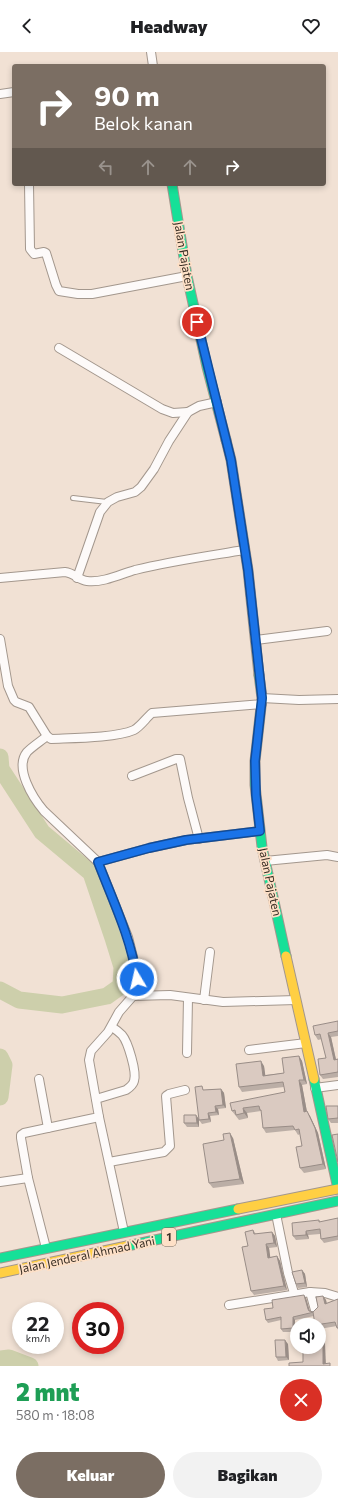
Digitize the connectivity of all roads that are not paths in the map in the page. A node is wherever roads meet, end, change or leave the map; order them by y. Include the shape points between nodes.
1 (151, 52) edge
2 (153, 64) edge
3 (12, 92) edge
4 (0, 94) edge
5 (29, 186) edge
6 (172, 186) edge
7 (187, 276) junction
8 (59, 348) dead end
9 (217, 402) junction
10 (188, 412) junction
11 (73, 498) dead end
12 (108, 502) junction
13 (244, 550) junction
14 (0, 578) edge
15 (77, 578) junction
16 (327, 630) dead end
17 (0, 639) edge
18 (256, 640) junction
19 (338, 699) edge
20 (262, 701) junction
21 (47, 736) junction
22 (132, 776) dead end
23 (260, 831) junction
24 (199, 839) junction
25 (338, 857) edge
26 (265, 861) junction
27 (98, 862) junction
28 (210, 952) dead end
29 (132, 996) junction
30 (188, 998) junction
31 (204, 1000) junction
32 (296, 1000) junction
33 (112, 1027) junction
34 (306, 1043) junction
35 (249, 1050) dead end
36 (187, 1054) dead end
37 (39, 1079) dead end
38 (338, 1085) edge
39 (315, 1088) junction
40 (185, 1090) dead end
41 (96, 1099) junction
42 (99, 1118) junction
43 (48, 1128) junction
44 (109, 1162) junction
45 (28, 1178) junction
46 (0, 1182) edge
47 (338, 1189) edge
48 (338, 1201) edge
49 (276, 1214) junction
50 (124, 1232) junction
51 (46, 1248) junction
52 (0, 1258) edge
53 (0, 1274) edge
54 (310, 1292) junction
55 (294, 1294) junction
56 (338, 1297) edge
57 (229, 1305) dead end
58 (315, 1310) edge

1 - 2 street
3 - 4 street
5 - 7 street via 30,248 34,254 46,253 59,291 92,294
6 - 7 main road, Jalan Pajaten
7 - 9 main road, Jalan Pajaten
8 - 10 street via 162,409 173,413
9 - 10 street via 199,406
9 - 13 main road, Jalan Pajaten via 231,460
10 - 12 street via 141,487
11 - 12 lane
12 - 15 street via 100,512
13 - 15 street via 134,570 105,579 87,581
13 - 18 main road, Jalan Pajaten
14 - 15 street via 71,572
16 - 18 street
17 - 21 street via 8,686 14,700 29,707
18 - 20 main road, Jalan Pajaten
19 - 20 street
20 - 21 street via 152,713 136,729 126,733 80,738 51,739
20 - 23 main road, Jalan Pajaten via 255,761
21 - 27 street via 27,752 22,766 24,776 44,811
22 - 24 street via 180,759
23 - 24 street
23 - 26 main road, Jalan Pajaten
24 - 27 street via 149,848
25 - 26 street via 327,855
26 - 32 main road, Jalan Pajaten
27 - 29 street via 128,937 137,979
28 - 31 street
29 - 30 street via 170,995
29 - 33 street via 119,1012
30 - 31 street
30 - 36 street
31 - 32 street
32 - 34 main road, Jalan Pajaten
33 - 41 street via 89,1053
33 - 41 street via 126,1042 134,1080 126,1090
34 - 35 street
34 - 39 main road, Jalan Pajaten
37 - 43 street
38 - 39 street
39 - 47 main road, Jalan Pajaten
40 - 44 street via 166,1096 170,1146 168,1150
41 - 42 street
42 - 43 street
42 - 44 street
43 - 45 street via 21,1134
44 - 50 street
45 - 46 street
45 - 51 street
47 - 50 main road, Jalan Jenderal Ahmad Yani / 1
48 - 49 main road, Jalan Jenderal Ahmad Yani / 1
49 - 53 main road, Jalan Jenderal Ahmad Yani / 1
49 - 55 street
50 - 51 main road, Jalan Jenderal Ahmad Yani / 1
51 - 52 main road, Jalan Jenderal Ahmad Yani / 1
54 - 55 street
54 - 56 street
54 - 58 street
55 - 57 street

